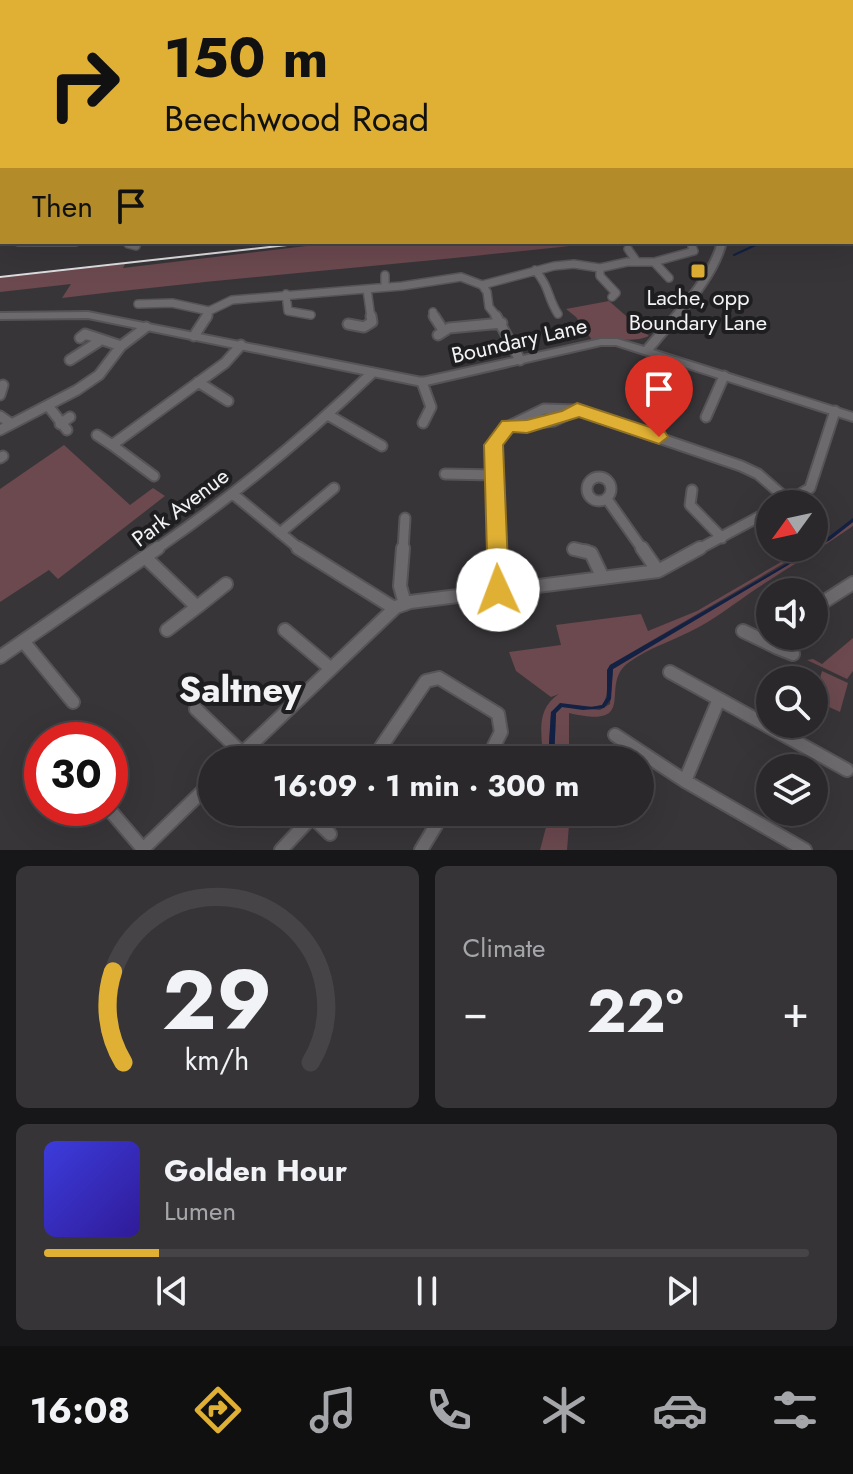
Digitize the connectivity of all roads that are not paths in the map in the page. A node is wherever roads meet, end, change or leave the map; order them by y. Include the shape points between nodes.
1 (21, 244) edge
2 (722, 244) edge
3 (73, 245) edge
4 (695, 250) dead end
5 (627, 252) dead end
6 (637, 262) junction
7 (654, 262) junction
8 (600, 268) junction
9 (535, 270) junction
10 (386, 275) dead end
11 (669, 278) dead end
12 (482, 285) junction
13 (385, 287) junction
14 (367, 289) junction
15 (286, 294) junction
16 (617, 295) dead end
17 (144, 301) dead end
18 (209, 311) junction
19 (433, 312) dead end
20 (557, 314) dead end
21 (311, 315) dead end
22 (0, 316) edge
23 (502, 323) junction
24 (146, 327) junction
25 (349, 327) dead end
26 (194, 336) junction
27 (80, 338) dead end
28 (98, 342) junction
29 (241, 345) junction
30 (121, 346) junction
31 (646, 351) junction
32 (76, 358) dead end
33 (520, 360) junction
34 (372, 373) junction
35 (724, 376) junction
36 (198, 382) junction
37 (422, 382) junction
38 (228, 401) dead end
39 (49, 407) junction
40 (698, 407) dead end
41 (835, 411) junction
42 (328, 415) junction
43 (0, 416) edge
44 (70, 417) dead end
45 (853, 417) edge
46 (10, 423) junction
47 (423, 423) dead end
48 (0, 430) edge
49 (97, 435) dead end
50 (112, 445) junction
51 (382, 446) dead end
52 (445, 474) dead end
53 (494, 475) junction
54 (154, 476) dead end
55 (334, 488) dead end
56 (692, 490) dead end
57 (774, 490) edge
58 (807, 490) edge
59 (233, 494) junction
60 (607, 499) dead end
61 (405, 518) dead end
62 (756, 519) edge
63 (280, 533) junction
64 (722, 538) junction
65 (574, 549) dead end
66 (146, 558) junction
67 (658, 571) junction
68 (603, 578) junction
69 (853, 583) edge
70 (226, 584) dead end
71 (498, 590) junction
72 (828, 599) edge
73 (400, 606) junction
74 (197, 607) junction
75 (167, 630) dead end
76 (285, 630) dead end
77 (743, 631) dead end
78 (756, 637) edge
79 (23, 641) junction
80 (783, 650) edge
81 (793, 654) dead end
82 (0, 657) edge
83 (329, 667) junction
84 (670, 672) dead end
85 (719, 699) junction
86 (73, 702) dead end
87 (196, 709) dead end
88 (615, 735) dead end
89 (234, 746) edge
90 (254, 746) edge
91 (382, 746) edge
92 (495, 746) edge
93 (847, 770) dead end
94 (685, 781) junction
95 (198, 796) edge
96 (123, 826) edge
97 (300, 826) edge
98 (322, 826) edge
99 (436, 826) edge
100 (330, 834) dead end
101 (142, 850) edge
102 (281, 850) edge
103 (421, 850) edge
104 (805, 850) edge

1 - 3 street
2 - 31 street via 705,277
4 - 7 street
5 - 6 street
6 - 7 street
6 - 8 street
7 - 11 street
8 - 9 street via 574,264
8 - 16 street via 600,276
9 - 12 street
9 - 20 street via 548,285
10 - 13 street
12 - 13 street via 449,276
12 - 23 street via 489,307
13 - 14 street
14 - 15 street
14 - 25 street via 372,327
15 - 18 street via 232,300
15 - 21 street via 284,313
17 - 18 street
18 - 26 street
19 - 23 street via 441,332
22 - 24 street, Boundary Lane via 88,315
23 - 33 street
24 - 26 street, Boundary Lane
24 - 30 street
26 - 29 street, Boundary Lane
27 - 28 street via 85,334
28 - 30 street
28 - 32 street
29 - 34 street, Boundary Lane
29 - 36 street
30 - 39 street via 99,375
31 - 33 street, Boundary Lane via 608,341
31 - 35 street, Boundary Lane
33 - 37 street, Boundary Lane
34 - 37 street, Boundary Lane
34 - 42 street, Park Avenue
35 - 40 street via 707,414
35 - 41 street, Boundary Lane
36 - 38 street
36 - 50 street
37 - 47 street via 431,407
39 - 44 street via 63,427
39 - 46 street
41 - 45 street, Boundary Lane
41 - 58 street
42 - 51 street
42 - 59 street, Park Avenue
43 - 46 street
46 - 48 street
49 - 50 street
50 - 54 street
52 - 53 street
53 - 57 street via 494,445 509,426 541,423 577,410 741,466
53 - 71 street
55 - 63 street
56 - 64 street via 690,505
59 - 63 street
59 - 66 street, Park Avenue
60 - 67 street
61 - 73 street
62 - 64 street
63 - 73 street via 303,552
64 - 67 street
65 - 68 street via 592,552
66 - 74 street
66 - 79 street, Park Avenue
67 - 68 street
68 - 71 street
69 - 72 street
70 - 74 street
71 - 73 street
73 - 83 street
74 - 75 street
76 - 83 street
77 - 78 street
79 - 82 street, Park Avenue
79 - 86 street
80 - 81 street
83 - 90 street
84 - 85 street
85 - 93 street
85 - 94 street
87 - 89 street
88 - 94 street
91 - 92 street via 426,681 439,678 498,714 504,731
94 - 104 street
95 - 101 street
96 - 101 street
97 - 102 street
98 - 100 street
99 - 103 street

